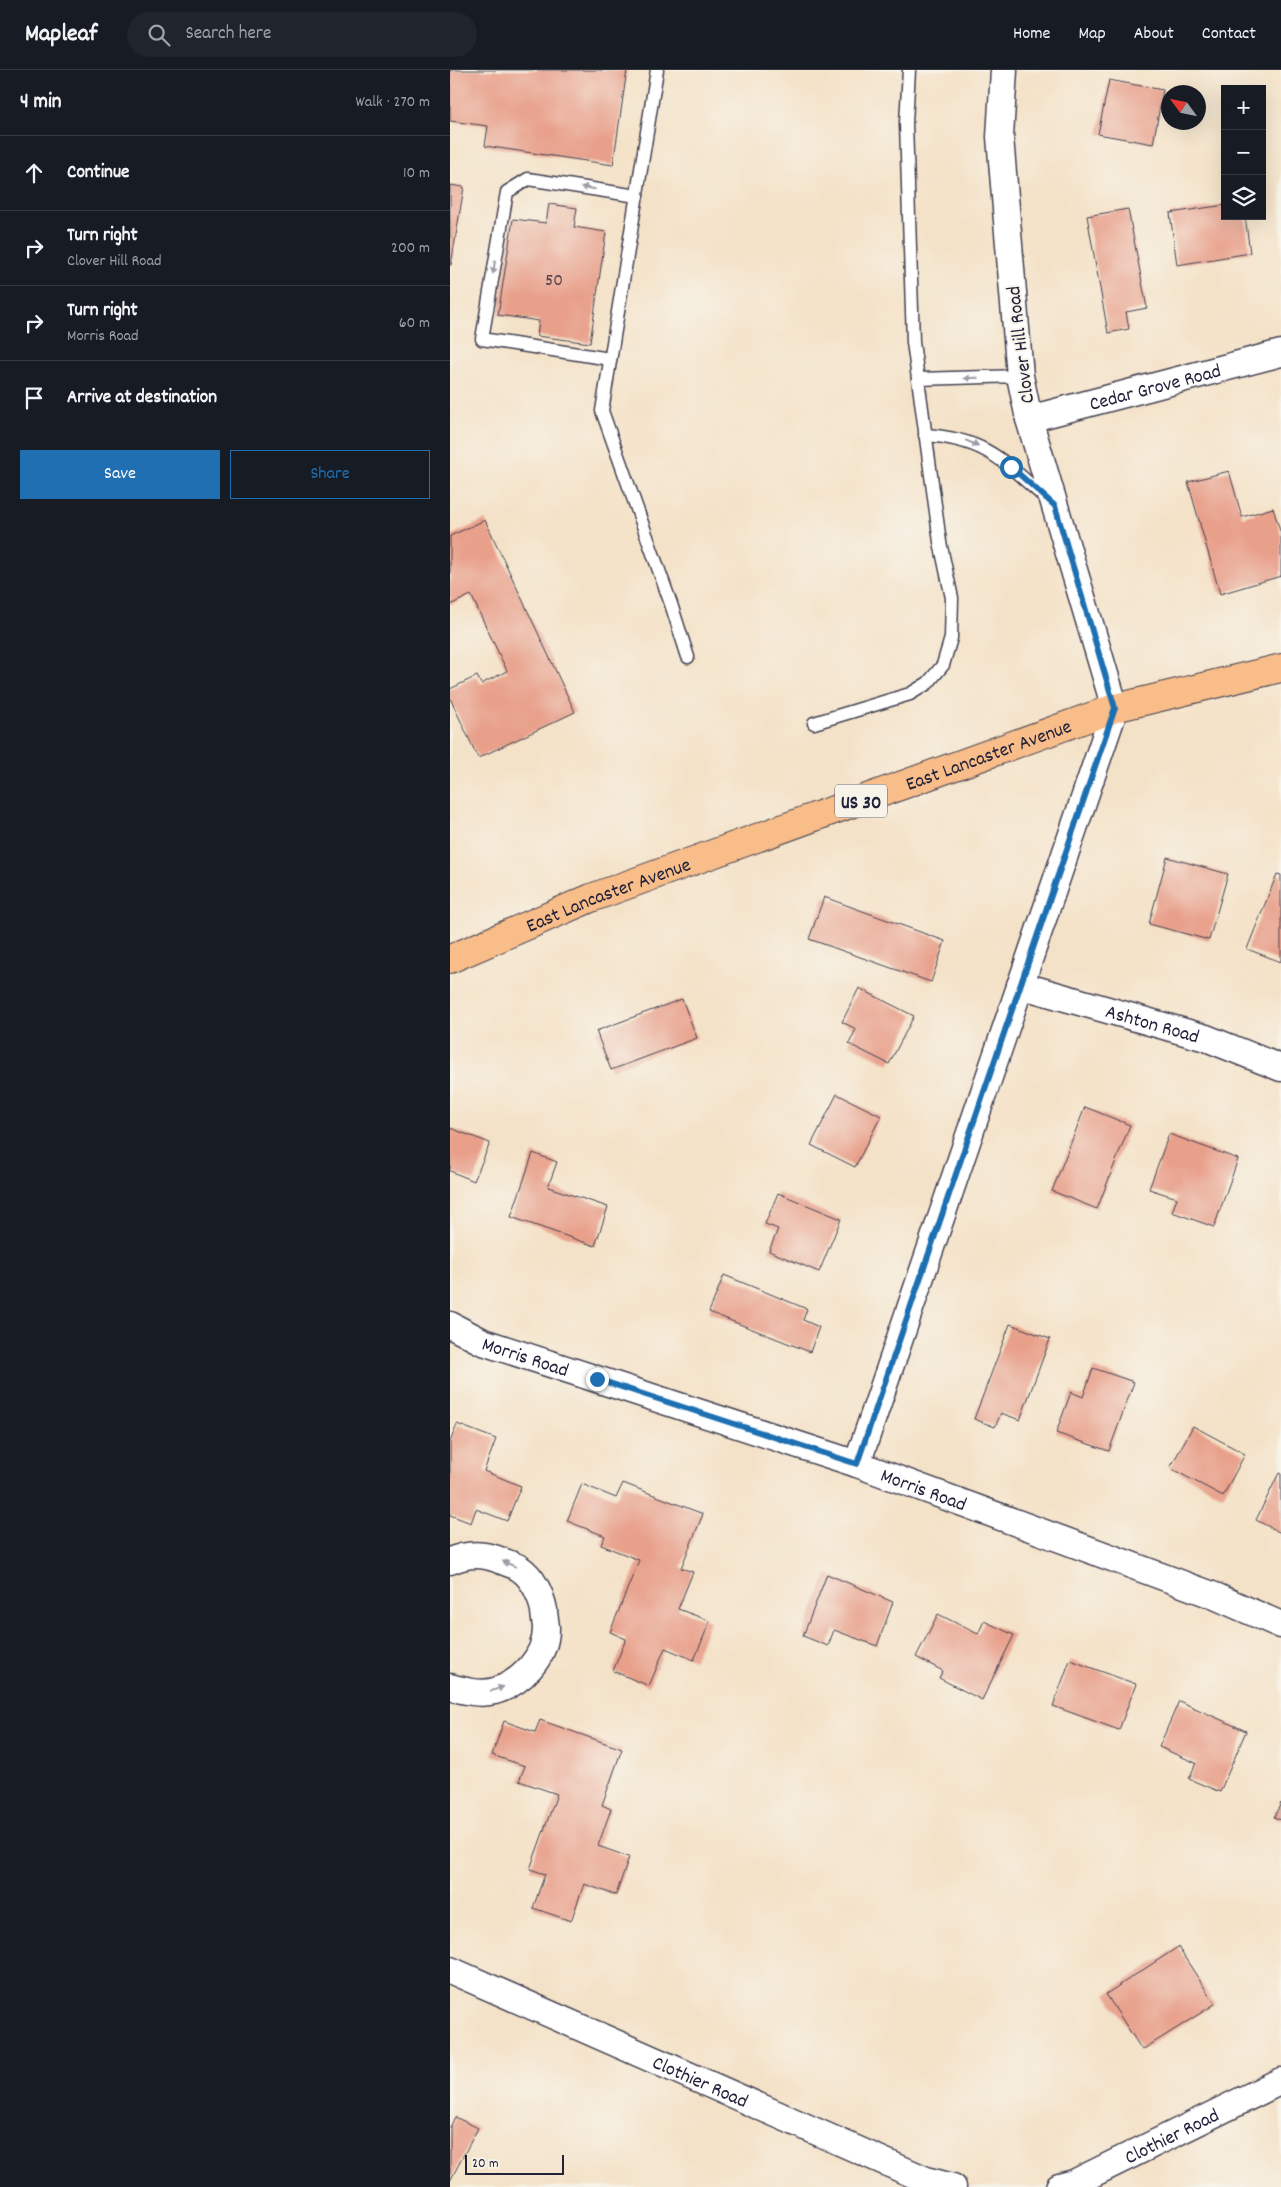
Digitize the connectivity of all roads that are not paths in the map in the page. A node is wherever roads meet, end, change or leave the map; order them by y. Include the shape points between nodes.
1 (657, 70) edge
2 (908, 70) edge
3 (1004, 70) edge
4 (637, 196) junction
5 (1281, 353) edge
6 (610, 359) junction
7 (1020, 376) junction
8 (918, 380) junction
9 (1028, 419) junction
10 (925, 435) junction
11 (1055, 506) junction
12 (688, 657) dead end
13 (1281, 668) edge
14 (1115, 708) junction
15 (814, 723) dead end
16 (450, 959) edge
17 (1020, 985) junction
18 (1281, 1068) edge
19 (450, 1325) edge
20 (857, 1464) junction
21 (450, 1561) edge
22 (1281, 1625) edge
23 (450, 1687) edge
24 (450, 1970) edge
25 (1281, 2080) edge
26 (953, 2187) edge
27 (1059, 2187) edge

1 - 4 lane
2 - 8 lane via 906,123 913,342
3 - 7 street, Clover Hill Road via 1000,137
4 - 6 lane
4 -> 6 lane via 528,179 506,192 482,339
5 - 9 street, Cedar Grove Road
6 - 12 lane via 602,411
7 -> 8 lane
7 - 9 street, Clover Hill Road
8 - 10 lane
9 - 11 street, Clover Hill Road
10 -> 11 lane via 969,441 987,450
10 - 15 lane via 940,542 952,598 951,638 943,665 928,683 910,694
11 - 14 street, Clover Hill Road
13 - 14 highway, East Lancaster Avenue / US 30
14 - 16 highway, East Lancaster Avenue / US 30 via 591,898
14 - 17 street
17 - 18 street, Ashton Road via 1206,1038
17 - 20 street
19 - 20 street, Morris Road via 483,1342
20 - 22 street, Morris Road via 1206,1593
23 -> 21 street via 470,1693 494,1691 516,1681 534,1664 546,1629 542,1599 520,1568 486,1555 462,1556
24 - 26 street, Clothier Road via 917,2176
25 - 27 street, Clothier Road via 1074,2183

